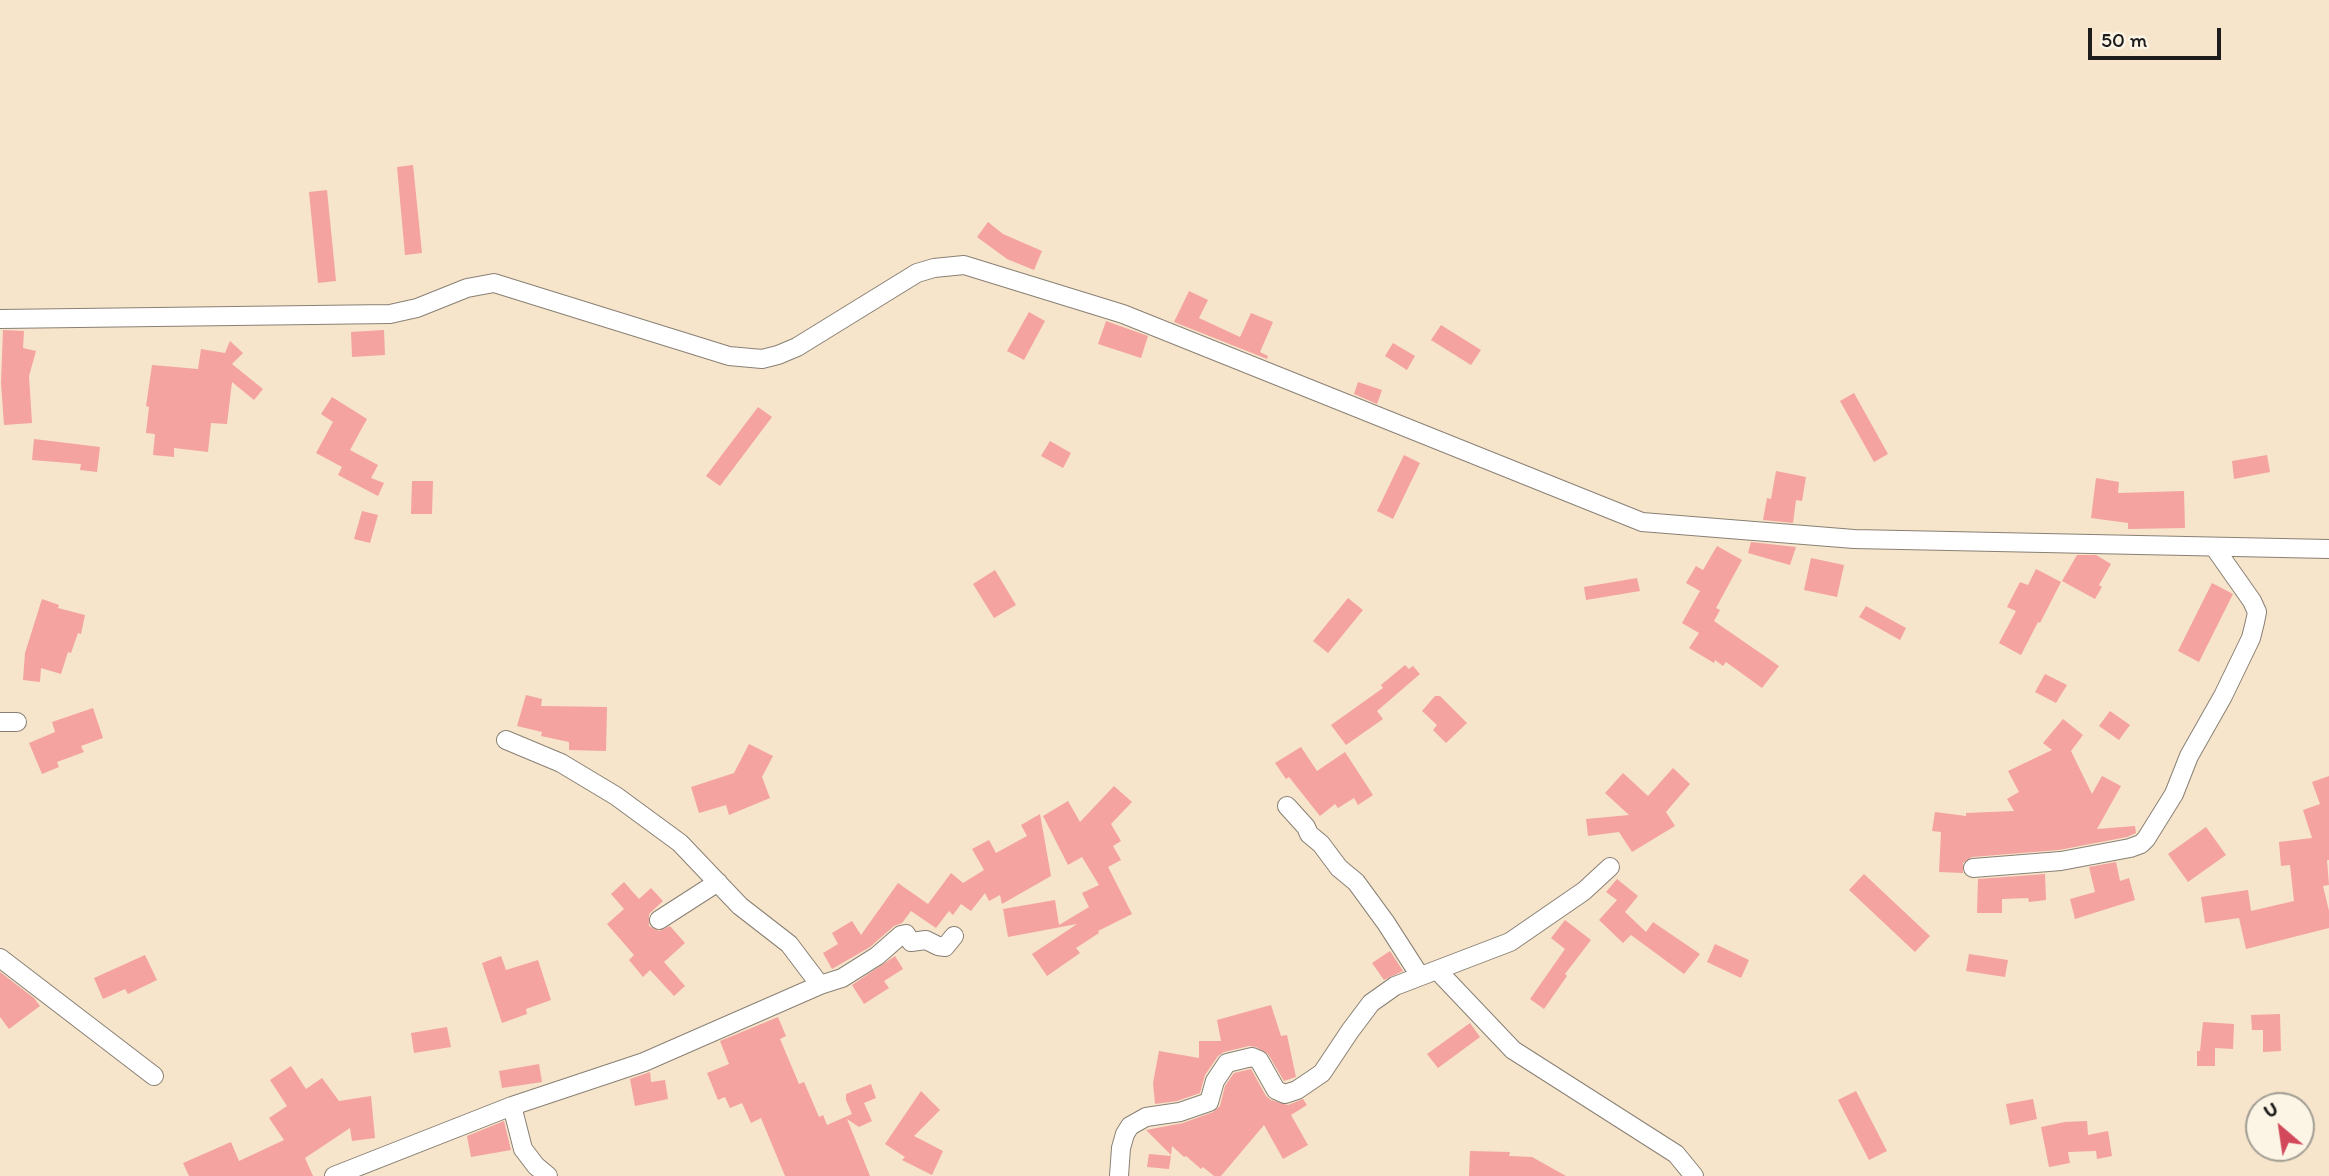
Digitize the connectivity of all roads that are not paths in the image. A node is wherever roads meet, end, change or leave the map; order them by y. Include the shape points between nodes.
1 (0, 319) edge
2 (2214, 547) junction
3 (2329, 549) edge
4 (506, 740) dead end
5 (1287, 806) dead end
6 (1610, 867) dead end
7 (1973, 868) dead end
8 (718, 883) junction
9 (659, 920) dead end
10 (954, 936) dead end
11 (0, 958) edge
12 (1429, 973) junction
13 (820, 985) junction
14 (155, 1076) dead end
15 (512, 1106) junction
16 (334, 1176) edge
17 (548, 1176) edge
18 (1119, 1176) edge
19 (1695, 1176) edge

1 - 2 street via 390,314 467,288 494,284 729,356 762,359 797,347 917,273 964,265 1123,314 1642,522 1854,539
2 - 3 street
2 - 7 street via 2252,601 2255,622 2174,794 2146,839 2130,848 2061,861
4 - 8 street via 561,763 617,796 680,843
5 - 12 street
6 - 12 street via 1584,891 1510,942
8 - 9 street
8 - 13 street via 789,944
10 - 13 street via 945,947 926,940 911,942 906,934 901,935 842,978
11 - 14 street
12 - 18 street via 1395,986 1371,1003 1322,1073 1297,1090 1285,1094 1276,1090 1259,1060 1252,1057 1227,1063 1209,1102 1135,1122 1125,1133
12 - 19 street via 1513,1050 1676,1154
13 - 15 street via 644,1062
15 - 16 street
15 - 17 street via 523,1149

